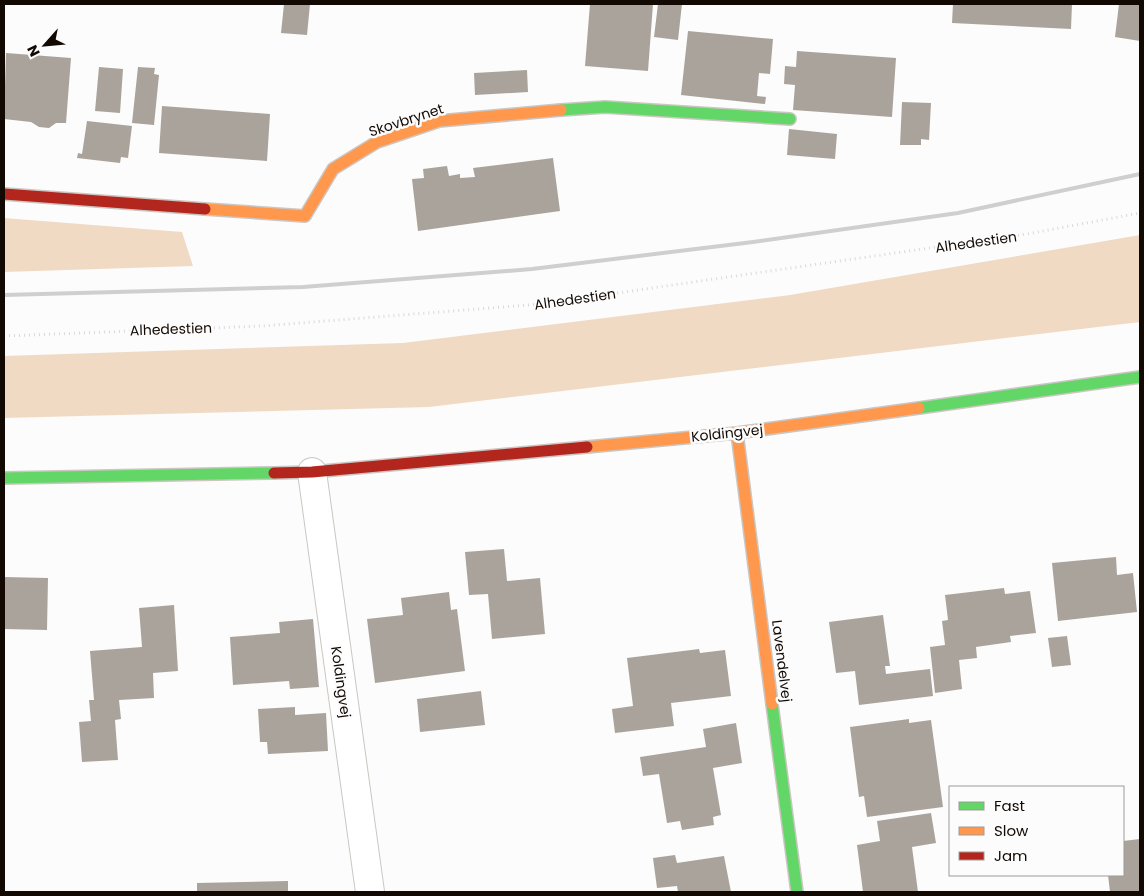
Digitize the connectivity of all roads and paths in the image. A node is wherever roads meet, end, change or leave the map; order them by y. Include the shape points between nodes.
1 (790, 119) dead end
2 (4, 194) edge
3 (1140, 212) edge
4 (4, 336) edge
5 (1140, 376) edge
6 (737, 433) junction
7 (312, 472) junction
8 (4, 478) edge
9 (370, 892) edge
10 (797, 892) edge

1 - 2 street, Skovbrynet via 605,107 440,121 377,142 333,169 305,216
3 - 4 path, Alhedestien via 1027,234 541,304 262,326
5 - 6 street, Koldingvej
6 - 7 street, Koldingvej
6 - 10 street, Lavendelvej
7 - 8 street, Koldingvej
7 - 9 street, Koldingvej

